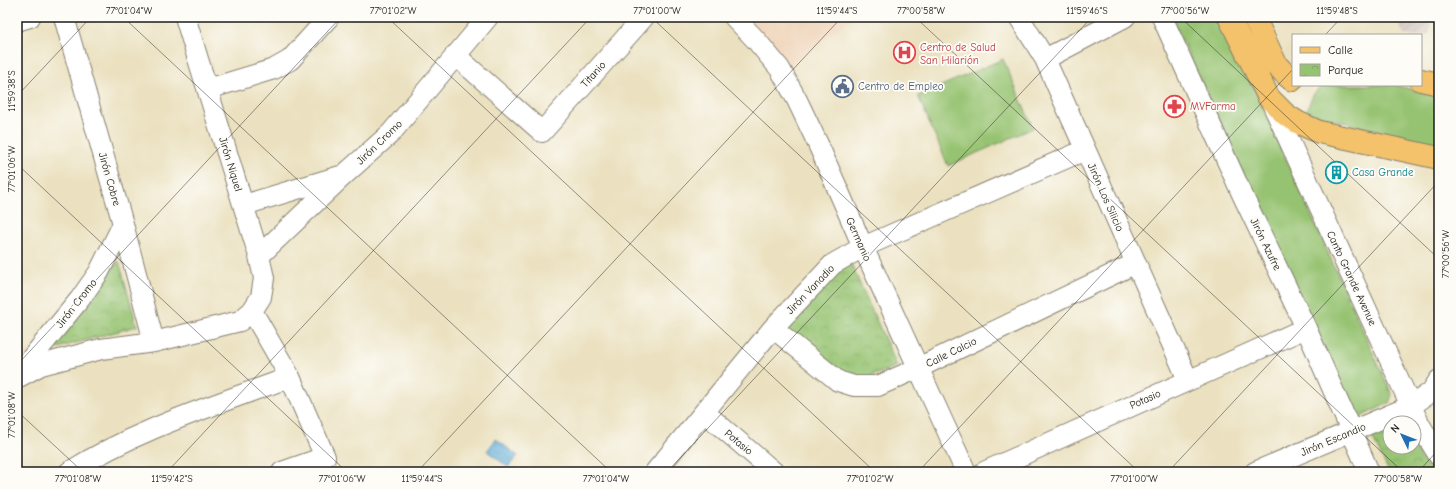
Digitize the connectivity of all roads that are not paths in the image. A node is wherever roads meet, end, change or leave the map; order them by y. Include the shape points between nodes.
1 (30, 17) edge
2 (64, 17) edge
3 (185, 17) edge
4 (329, 17) edge
5 (488, 17) edge
6 (644, 17) edge
7 (734, 17) edge
8 (1019, 17) edge
9 (1126, 17) edge
10 (1162, 17) edge
11 (1229, 17) edge
12 (1254, 17) edge
13 (17, 21) edge
14 (455, 55) junction
15 (1045, 59) junction
16 (1292, 79) edge
17 (1292, 80) edge
18 (1422, 80) edge
19 (1439, 84) edge
20 (208, 89) junction
21 (1269, 98) junction
22 (1086, 150) junction
23 (1439, 158) edge
24 (344, 175) junction
25 (244, 205) junction
26 (123, 224) junction
27 (862, 247) junction
28 (259, 256) junction
29 (1136, 263) junction
30 (252, 311) junction
31 (773, 328) junction
32 (1306, 328) junction
33 (154, 342) junction
34 (918, 368) junction
35 (17, 377) edge
36 (290, 378) junction
37 (1188, 380) junction
38 (1439, 380) edge
39 (1411, 406) junction
40 (704, 412) junction
41 (1352, 431) junction
42 (1439, 456) edge
43 (69, 472) edge
44 (282, 472) edge
45 (655, 472) edge
46 (774, 472) edge
47 (966, 472) edge
48 (984, 472) edge
49 (1255, 472) edge
50 (1369, 472) edge

1 - 13 street
2 - 26 street, Jirón Cobre
3 - 20 street, Jirón Niquel
4 - 20 street via 290,60 274,69
5 - 14 street, Jirón Cromo
6 - 14 street, Titanio via 542,132
7 - 27 street, Germanio via 780,69 818,144
8 - 15 street, Jirón Los Silicio
9 - 15 street
10 - 32 street, Jirón Azufre
11 - 21 main road
12 - 16 main road via 1276,64
14 - 24 street, Jirón Cromo via 391,133
15 - 22 street, Jirón Los Silicio
17 - 21 main road via 1279,84 1271,91
18 - 19 main road
20 - 25 street, Jirón Niquel
21 - 23 main road via 1286,115 1319,132
21 - 39 street, Canto Grande Avenue
22 - 27 street, Jirón Vanadio
22 - 29 street, Jirón Los Silicio
24 - 25 street
24 - 28 street, Jirón Cromo
25 - 28 street, Jirón Niquel
26 - 33 street, Jirón Cobre
26 - 35 street, Jirón Cromo via 99,272 80,300
27 - 31 street, Jirón Vanadio via 833,264
27 - 34 street, Germanio
28 - 30 street, Jirón Niquel via 264,278 261,297
29 - 34 street, Calle Calcio
29 - 37 street, Jirón Los Silicio
30 - 33 street via 240,321
30 - 36 street
31 - 34 street, Calle Calcio via 838,381 854,386 878,386
31 - 40 street, Jirón Vanadio
32 - 37 street, Potasio
32 - 41 street, Jirón Azufre
33 - 35 street via 100,349 41,365
34 - 47 street, Germanio
36 - 43 street via 161,426 91,458
36 - 44 street via 325,457
37 - 48 street, Potasio
38 - 39 street, Jirón Escandio via 1431,392
39 - 41 street, Jirón Escandio
39 - 42 street, Canto Grande Avenue
40 - 45 street, Jirón Vanadio
40 - 46 street, Potasio
41 - 49 street, Jirón Escandio
41 - 50 street, Jirón Azufre

